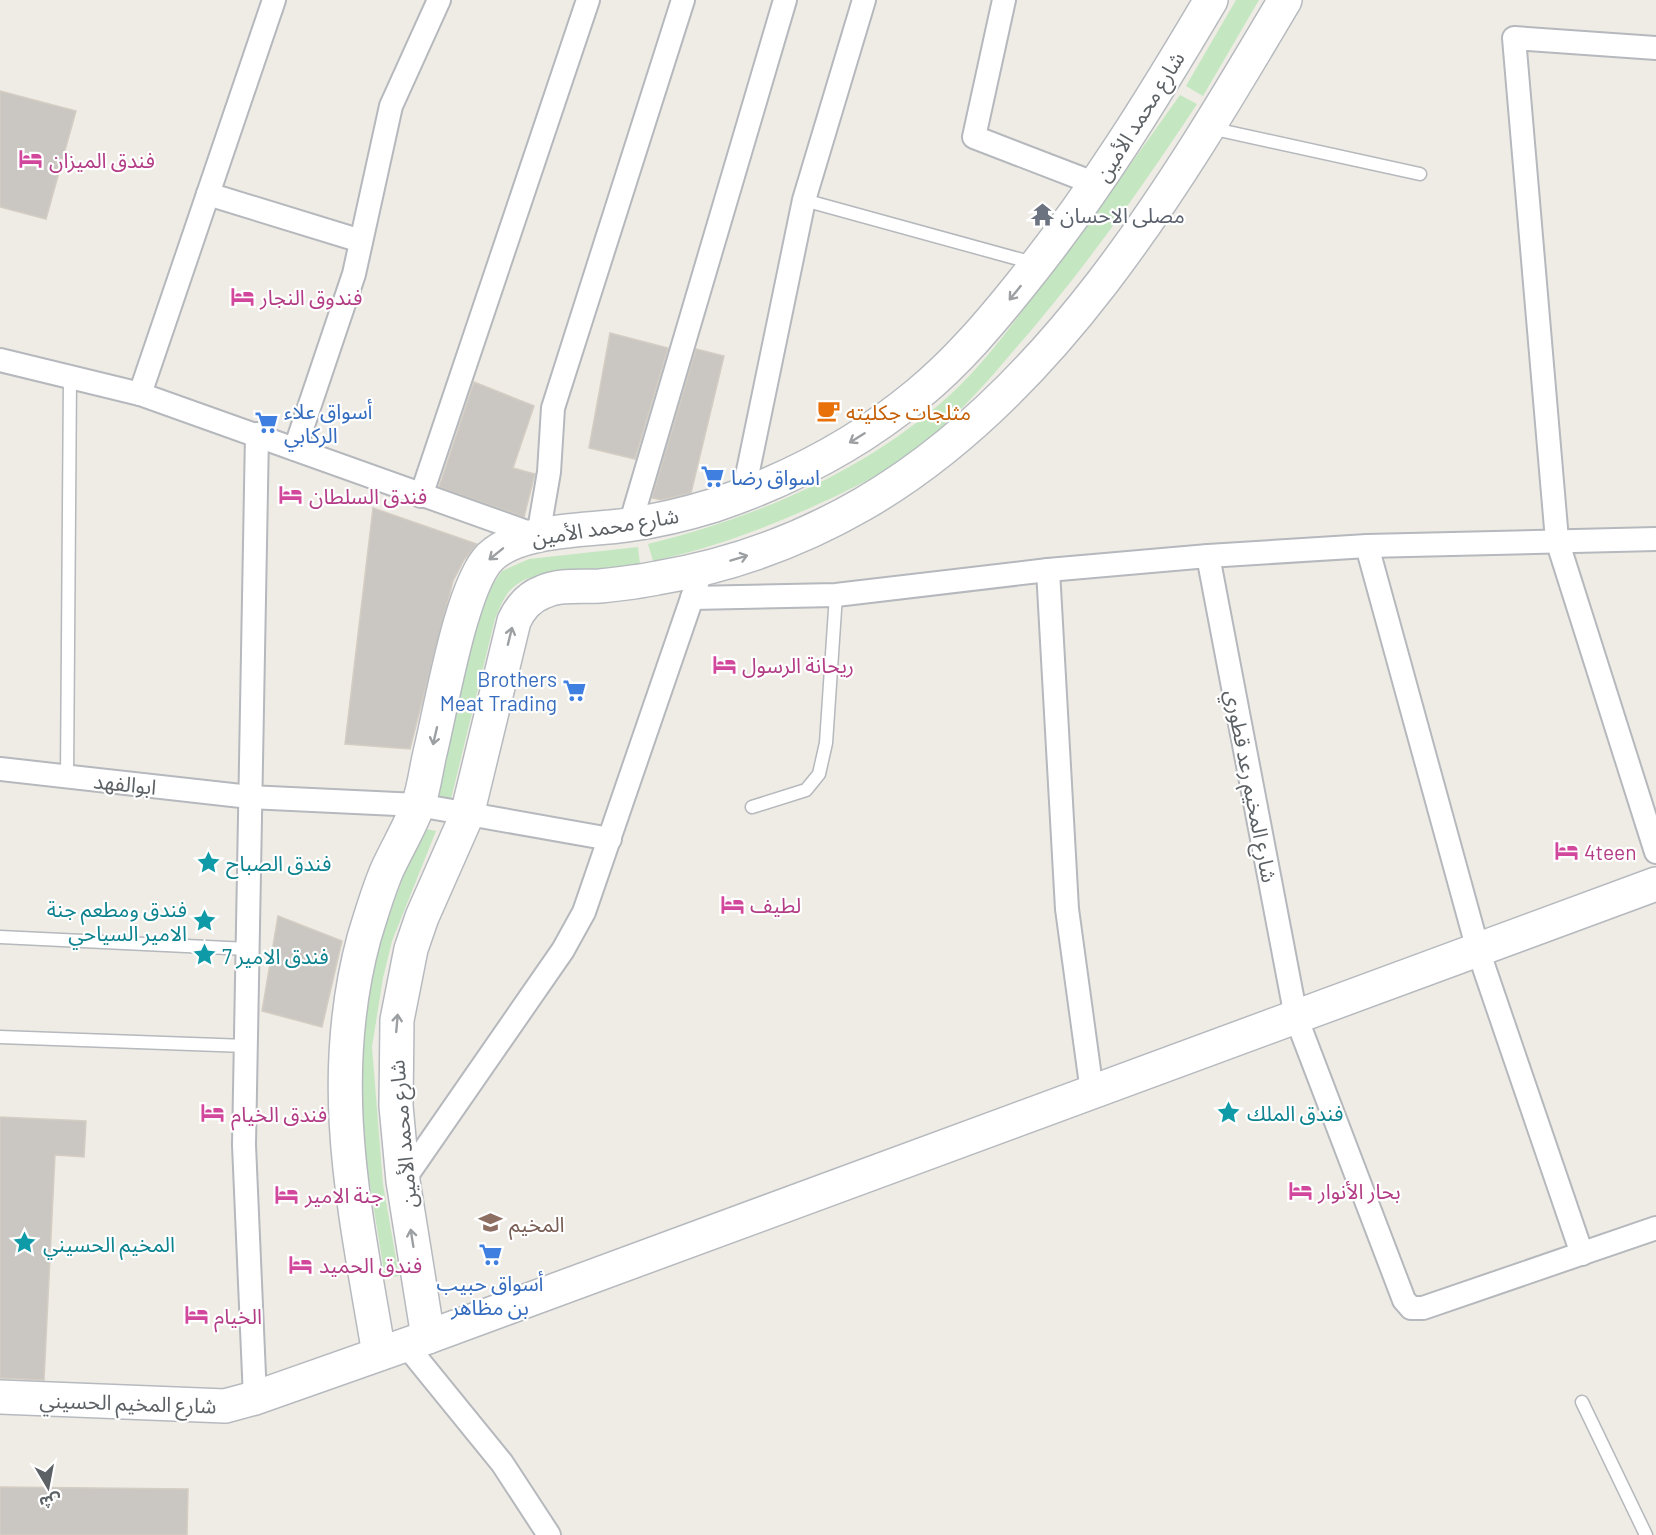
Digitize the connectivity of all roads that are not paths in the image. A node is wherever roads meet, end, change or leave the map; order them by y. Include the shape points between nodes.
1 (274, 0) edge
2 (439, 0) edge
3 (588, 0) edge
4 (683, 0) edge
5 (785, 0) edge
6 (864, 0) edge
7 (1004, 0) edge
8 (1211, 0) edge
9 (1285, 0) edge
10 (1656, 48) edge
11 (1209, 128) junction
12 (1420, 174) dead end
13 (1096, 184) junction
14 (208, 194) junction
15 (804, 200) junction
16 (362, 241) junction
17 (1037, 264) junction
18 (0, 360) edge
19 (70, 376) junction
20 (140, 394) junction
21 (257, 434) junction
22 (295, 449) junction
23 (743, 495) junction
24 (421, 496) junction
25 (630, 525) junction
26 (538, 536) junction
27 (1656, 539) edge
28 (1557, 540) junction
29 (1367, 546) junction
30 (1208, 556) junction
31 (1048, 570) junction
32 (697, 584) junction
33 (836, 595) junction
34 (0, 769) edge
35 (67, 776) junction
36 (250, 797) junction
37 (418, 805) junction
38 (752, 807) dead end
39 (467, 815) junction
40 (610, 839) junction
41 (1656, 852) edge
42 (1656, 884) edge
43 (0, 937) edge
44 (248, 950) junction
45 (1478, 950) junction
46 (1296, 1017) junction
47 (0, 1037) edge
48 (246, 1046) junction
49 (1092, 1092) junction
50 (403, 1181) junction
51 (1656, 1228) edge
52 (1582, 1254) junction
53 (404, 1346) junction
54 (0, 1397) edge
55 (255, 1398) junction
56 (1582, 1402) dead end
57 (549, 1535) edge
58 (1646, 1535) edge

1 - 14 street
2 - 16 street via 391,106
3 - 24 street
4 - 26 street via 553,408 549,472
5 - 25 street
6 - 15 street
7 - 13 street via 974,137
8 - 13 main road, شارع محمد الأمين
9 - 11 main road, شارع محمد الأمين
10 - 28 street via 1514,38
11 - 12 lane
32 -> 11 main road, شارع محمد الأمين via 752,554 820,527 908,476 954,440 1042,354 1164,198
13 - 17 main road, شارع محمد الأمين
14 - 16 street
14 - 20 street
15 - 17 lane
15 - 23 street
16 - 22 street
17 -> 23 main road, شارع محمد الأمين via 991,322 918,394 833,453
18 - 19 street
19 - 20 street
19 - 35 lane
20 - 21 street
21 - 22 street
21 - 36 street
22 - 24 street
23 - 25 main road, شارع محمد الأمين
24 - 26 street
25 - 26 main road, شارع محمد الأمين
26 -> 37 main road, شارع محمد الأمين via 500,549 481,568 472,587
27 - 28 street
28 - 29 street
28 - 41 street
29 - 30 street
29 - 45 street
30 - 31 street
30 - 46 street, شارع المخيم رعد قطوري
31 - 33 street
31 - 49 street via 1067,909
32 - 33 street
39 -> 32 main road, شارع محمد الأمين via 514,621 525,604 552,589 622,583
32 - 40 street
33 - 38 lane via 826,743 819,774 806,790
34 - 35 street, ابوالفهد
35 - 36 street, ابوالفهد
36 - 37 street, ابوالفهد
36 - 44 street
37 - 39 street
37 - 53 main road, شارع محمد الأمين via 386,874 366,933 355,974 345,1048 347,1158
39 - 40 street
50 -> 39 main road, شارع محمد الأمين via 395,1054 401,988 422,917
40 - 50 street via 584,912 563,950
42 - 45 main road, شارع المخيم الحسيني
43 - 44 lane
44 - 48 street
45 - 46 main road, شارع المخيم الحسيني
45 - 52 street
46 - 49 main road, شارع المخيم الحسيني
46 - 52 street, شارع المخيم رعد قطوري via 1404,1300 1411,1308 1423,1308
47 - 48 lane
48 - 55 street via 244,1145
49 - 53 main road, شارع المخيم الحسيني
53 -> 50 main road, شارع محمد الأمين
51 - 52 street
53 - 55 main road, شارع المخيم الحسيني
53 - 57 street via 502,1463
54 - 55 main road, شارع المخيم الحسيني via 225,1406
56 - 58 lane

